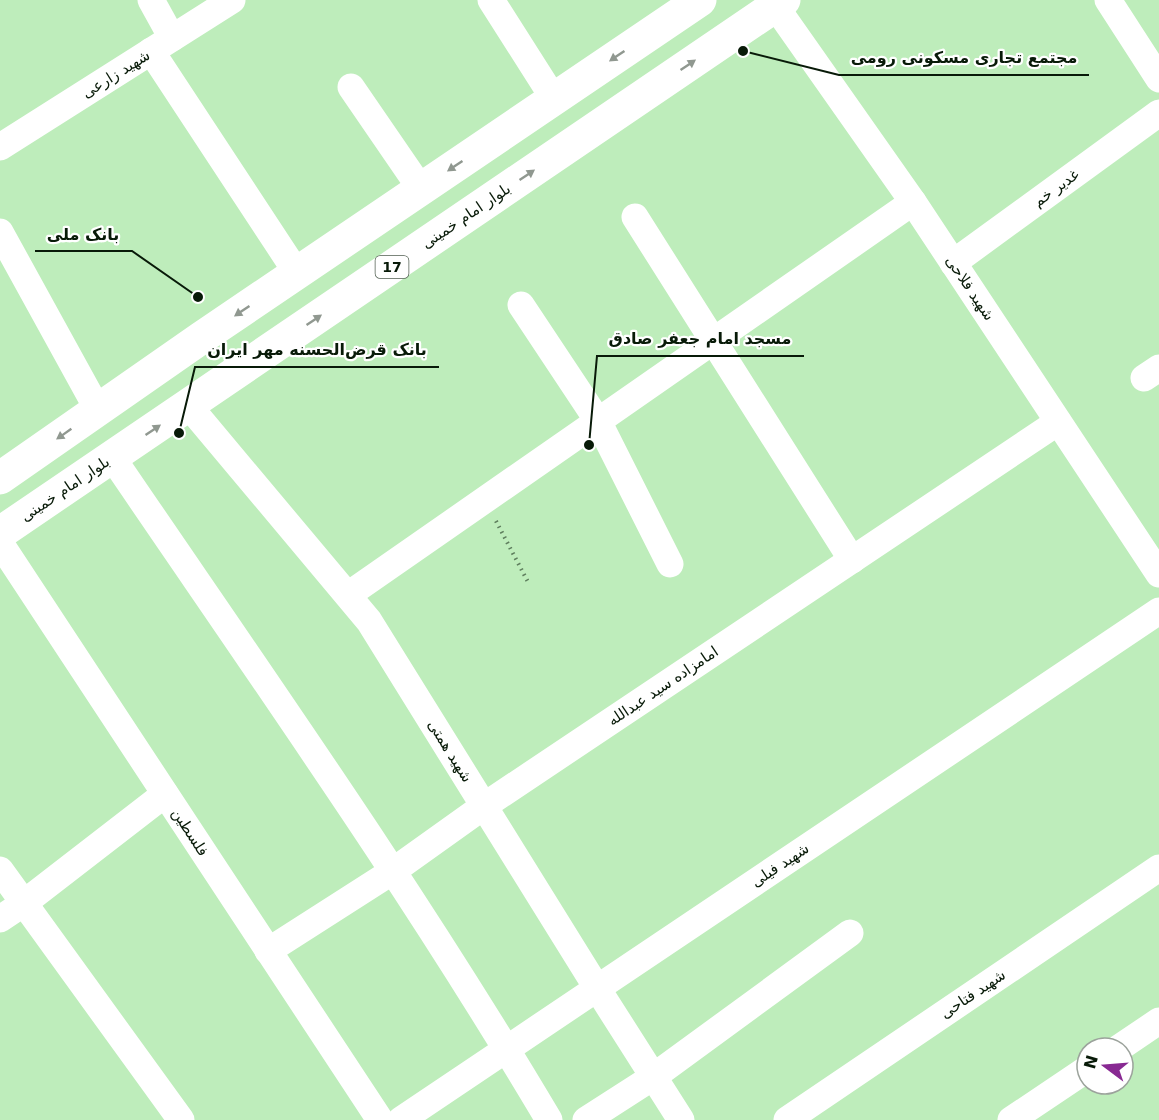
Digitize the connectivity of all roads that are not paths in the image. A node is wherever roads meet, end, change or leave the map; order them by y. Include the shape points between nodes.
1 (151, 0) edge
2 (232, 0) edge
3 (491, 0) edge
4 (700, 0) edge
5 (1108, 0) edge
6 (777, 2) edge
7 (162, 44) junction
8 (1159, 78) edge
9 (351, 87) dead end
10 (554, 99) junction
11 (1159, 113) edge
12 (0, 147) edge
13 (421, 189) junction
14 (913, 202) junction
15 (634, 217) dead end
16 (0, 232) edge
17 (953, 263) junction
18 (297, 273) junction
19 (521, 305) dead end
20 (712, 341) junction
21 (188, 405) junction
22 (98, 410) junction
23 (598, 421) junction
24 (1058, 422) junction
25 (112, 457) junction
26 (0, 478) edge
27 (0, 533) edge
28 (0, 543) edge
29 (852, 560) junction
30 (670, 564) dead end
31 (1159, 574) edge
32 (348, 595) junction
33 (1159, 611) edge
34 (165, 794) junction
35 (484, 806) junction
36 (1159, 868) edge
37 (0, 870) edge
38 (393, 871) junction
39 (24, 903) junction
40 (0, 919) edge
41 (850, 933) dead end
42 (268, 951) junction
43 (597, 988) junction
44 (1159, 1021) edge
45 (1135, 1037) edge
46 (506, 1049) junction
47 (653, 1077) junction
48 (1075, 1077) edge
49 (181, 1120) edge
50 (380, 1120) edge
51 (401, 1120) edge
52 (549, 1120) edge
53 (586, 1120) edge
54 (681, 1120) edge
55 (787, 1120) edge
56 (1011, 1120) edge

1 - 7 street
2 - 7 street, شهید زارعی
3 - 10 street
4 -> 10 main road
5 - 8 street
6 - 14 street, شهید فلاحی
21 -> 6 main road, بلوار امام خمینی / 17
7 - 12 street, شهید زارعی
7 - 18 street
9 - 13 street
10 -> 13 main road
11 - 17 street, غدیر خم
13 - 18 main road
14 - 17 street, شهید فلاحی
14 - 20 street
15 - 20 street
16 - 22 street
17 - 24 street, شهید فلاحی
18 -> 22 main road
19 - 23 street
20 - 23 street
20 - 29 street
25 -> 21 main road, بلوار امام خمینی / 17
21 - 32 street, شهید همتی
22 -> 26 main road
23 - 30 street
23 - 32 street
24 - 29 street, امامزاده سید عبدالله
24 - 31 street, شهید فلاحی
25 - 27 main road, بلوار امام خمینی / 17
25 - 38 street
28 - 34 street, فلسطین
29 - 35 street, امامزاده سید عبدالله
32 - 35 street, شهید همتی via 369,621
33 - 43 street, شهید فیلی
34 - 39 street
34 - 42 street, فلسطین
35 - 38 street, امامزاده سید عبدالله
35 - 43 street, شهید همتی
36 - 55 street, شهید فتاحی
37 - 39 street
38 - 42 street, امامزاده سید عبدالله
38 - 46 street
39 - 40 street
39 - 49 street
41 - 47 street
42 - 50 street, فلسطین
43 - 46 street, شهید فیلی
43 - 47 street, شهید همتی
44 - 45 street
46 - 51 street, شهید فیلی
46 - 52 street
47 - 53 street
47 - 54 street, شهید همتی
48 - 56 street

